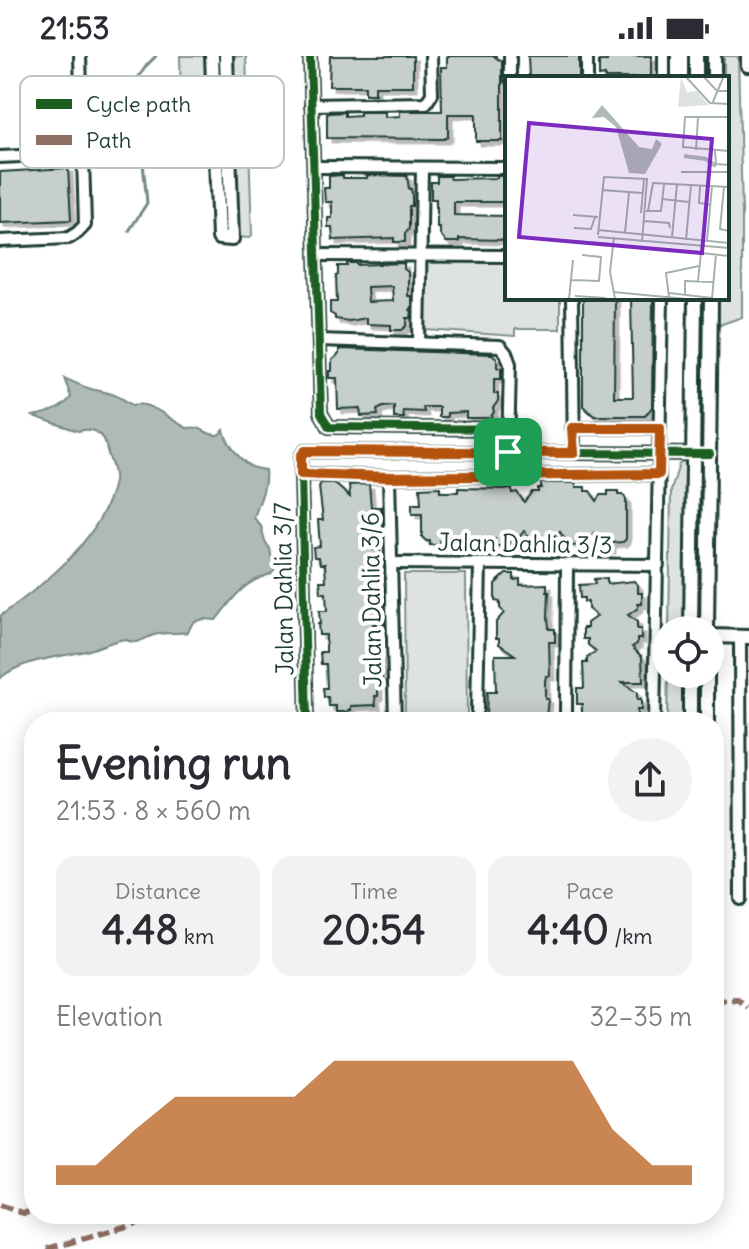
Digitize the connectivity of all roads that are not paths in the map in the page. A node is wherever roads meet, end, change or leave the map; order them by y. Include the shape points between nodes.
1 (80, 56) edge
2 (212, 56) edge
3 (226, 56) edge
4 (310, 56) edge
5 (431, 56) edge
6 (747, 56) edge
7 (749, 66) edge
8 (80, 76) edge
9 (213, 76) edge
10 (227, 76) edge
11 (311, 105) junction
12 (20, 156) edge
13 (0, 157) edge
14 (314, 167) junction
15 (83, 168) edge
16 (216, 168) edge
17 (230, 168) edge
18 (422, 168) junction
19 (505, 168) edge
20 (0, 241) edge
21 (317, 255) junction
22 (420, 255) junction
23 (505, 256) edge
24 (572, 300) edge
25 (662, 300) edge
26 (695, 300) edge
27 (711, 300) edge
28 (319, 340) junction
29 (419, 343) junction
30 (572, 423) junction
31 (660, 428) junction
32 (509, 429) junction
33 (508, 452) junction
34 (574, 453) junction
35 (659, 453) junction
36 (692, 454) junction
37 (710, 454) junction
38 (301, 474) junction
39 (659, 474) junction
40 (389, 477) junction
41 (391, 563) junction
42 (480, 564) junction
43 (567, 565) junction
44 (658, 565) junction
45 (691, 616) edge
46 (707, 616) edge
47 (724, 636) edge
48 (744, 637) edge
49 (690, 688) edge
50 (707, 688) edge
51 (477, 710) dead end
52 (307, 712) edge
53 (395, 712) edge
54 (566, 712) edge
55 (654, 712) edge
56 (690, 712) edge
57 (707, 712) edge
58 (744, 779) edge
59 (741, 899) dead end

1 - 8 street
2 - 9 street
3 - 10 street
4 - 11 street
5 - 11 street via 432,94 426,103
6 - 7 street
11 - 14 street
12 - 13 street
14 - 18 street
14 - 21 street
15 - 20 street via 85,225 77,233 69,238
16 - 17 street via 219,238 232,239
18 - 19 street
18 - 22 street
21 - 22 street
21 - 28 street
22 - 23 street
22 - 29 street
24 - 30 street
25 - 31 street
26 - 36 street
27 - 37 street
28 - 29 street
28 - 32 street via 321,413 329,427
29 - 32 street via 500,346 510,364
30 - 31 street
30 - 34 street
31 - 35 street
32 - 33 street
33 - 34 street
33 - 38 street, Jalan Dahlia 3/7 via 305,451
34 - 35 street
35 - 36 street
35 - 39 street
36 - 37 street
36 - 45 street
37 - 46 street
38 - 40 street
38 - 52 street, Jalan Dahlia 3/7
39 - 40 street
39 - 44 street
40 - 41 street, Jalan Dahlia 3/6
41 - 42 street, Jalan Dahlia 3/3
41 - 53 street, Jalan Dahlia 3/6
42 - 43 street, Jalan Dahlia 3/3
42 - 51 street
43 - 44 street, Jalan Dahlia 3/3
43 - 54 street
44 - 55 street
47 - 48 street
48 - 58 street
49 - 56 street
50 - 57 street
58 - 59 street

